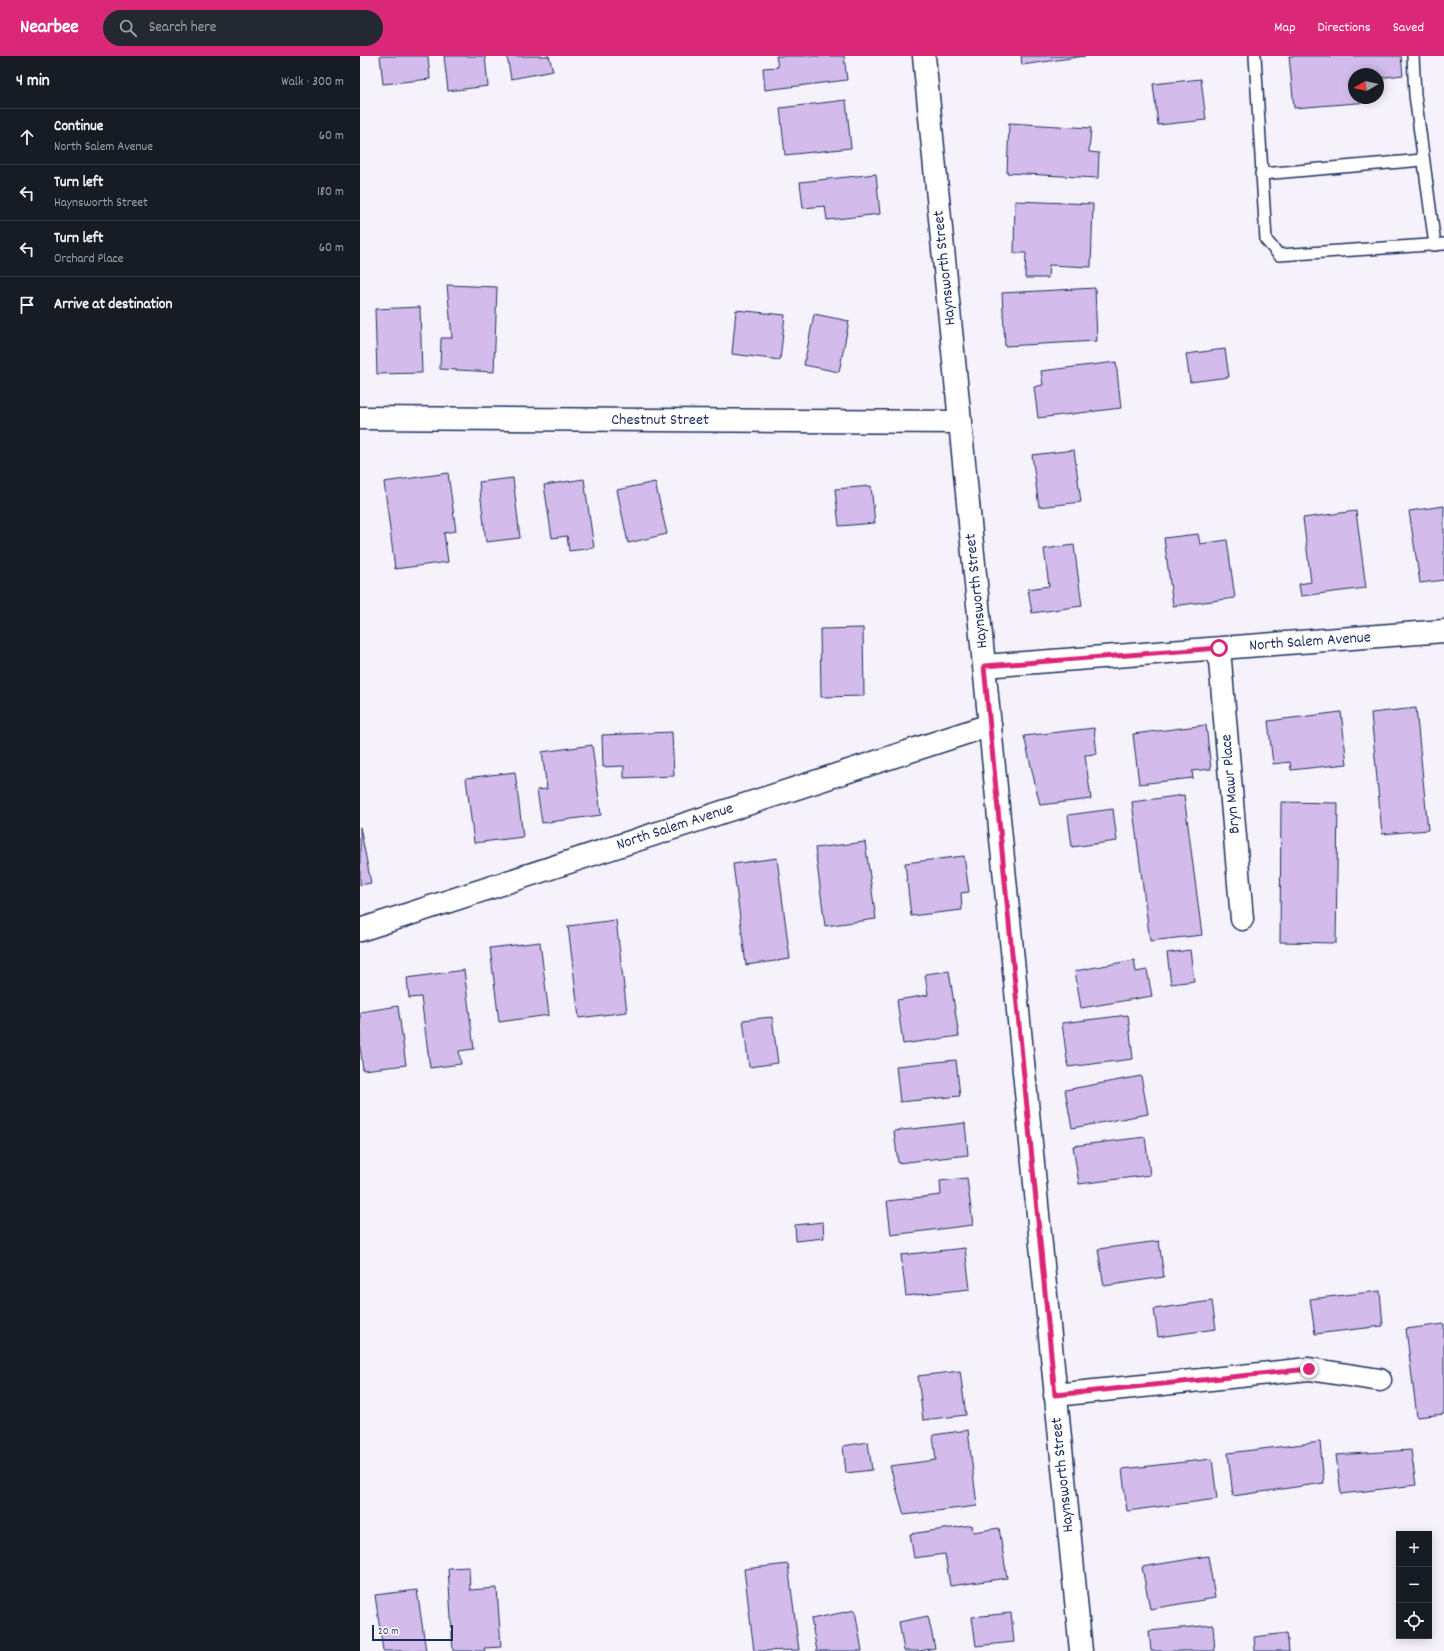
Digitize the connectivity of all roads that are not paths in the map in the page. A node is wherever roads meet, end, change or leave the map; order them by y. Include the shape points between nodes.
1 (924, 56) edge
2 (1254, 56) edge
3 (1413, 56) edge
4 (1423, 160) junction
5 (1261, 174) junction
6 (1440, 245) edge
7 (360, 418) edge
8 (961, 422) junction
9 (1444, 631) edge
10 (1219, 648) junction
11 (984, 666) junction
12 (990, 725) junction
13 (1242, 919) dead end
14 (360, 930) edge
15 (1380, 1380) dead end
16 (1055, 1395) junction
17 (1081, 1651) edge

1 - 8 street, Haynsworth Street
2 - 5 lane
3 - 4 lane via 1414,95
4 - 5 lane
4 - 6 lane
5 - 6 lane via 1266,240 1279,255
7 - 8 street, Chestnut Street
8 - 11 street, Haynsworth Street
9 - 10 street, North Salem Avenue
10 - 11 street, North Salem Avenue
10 - 13 street, Bryn Mawr Place
11 - 12 street, Haynsworth Street
12 - 14 street, North Salem Avenue
12 - 16 street, Haynsworth Street
15 - 16 street via 1309,1369
16 - 17 street, Haynsworth Street

